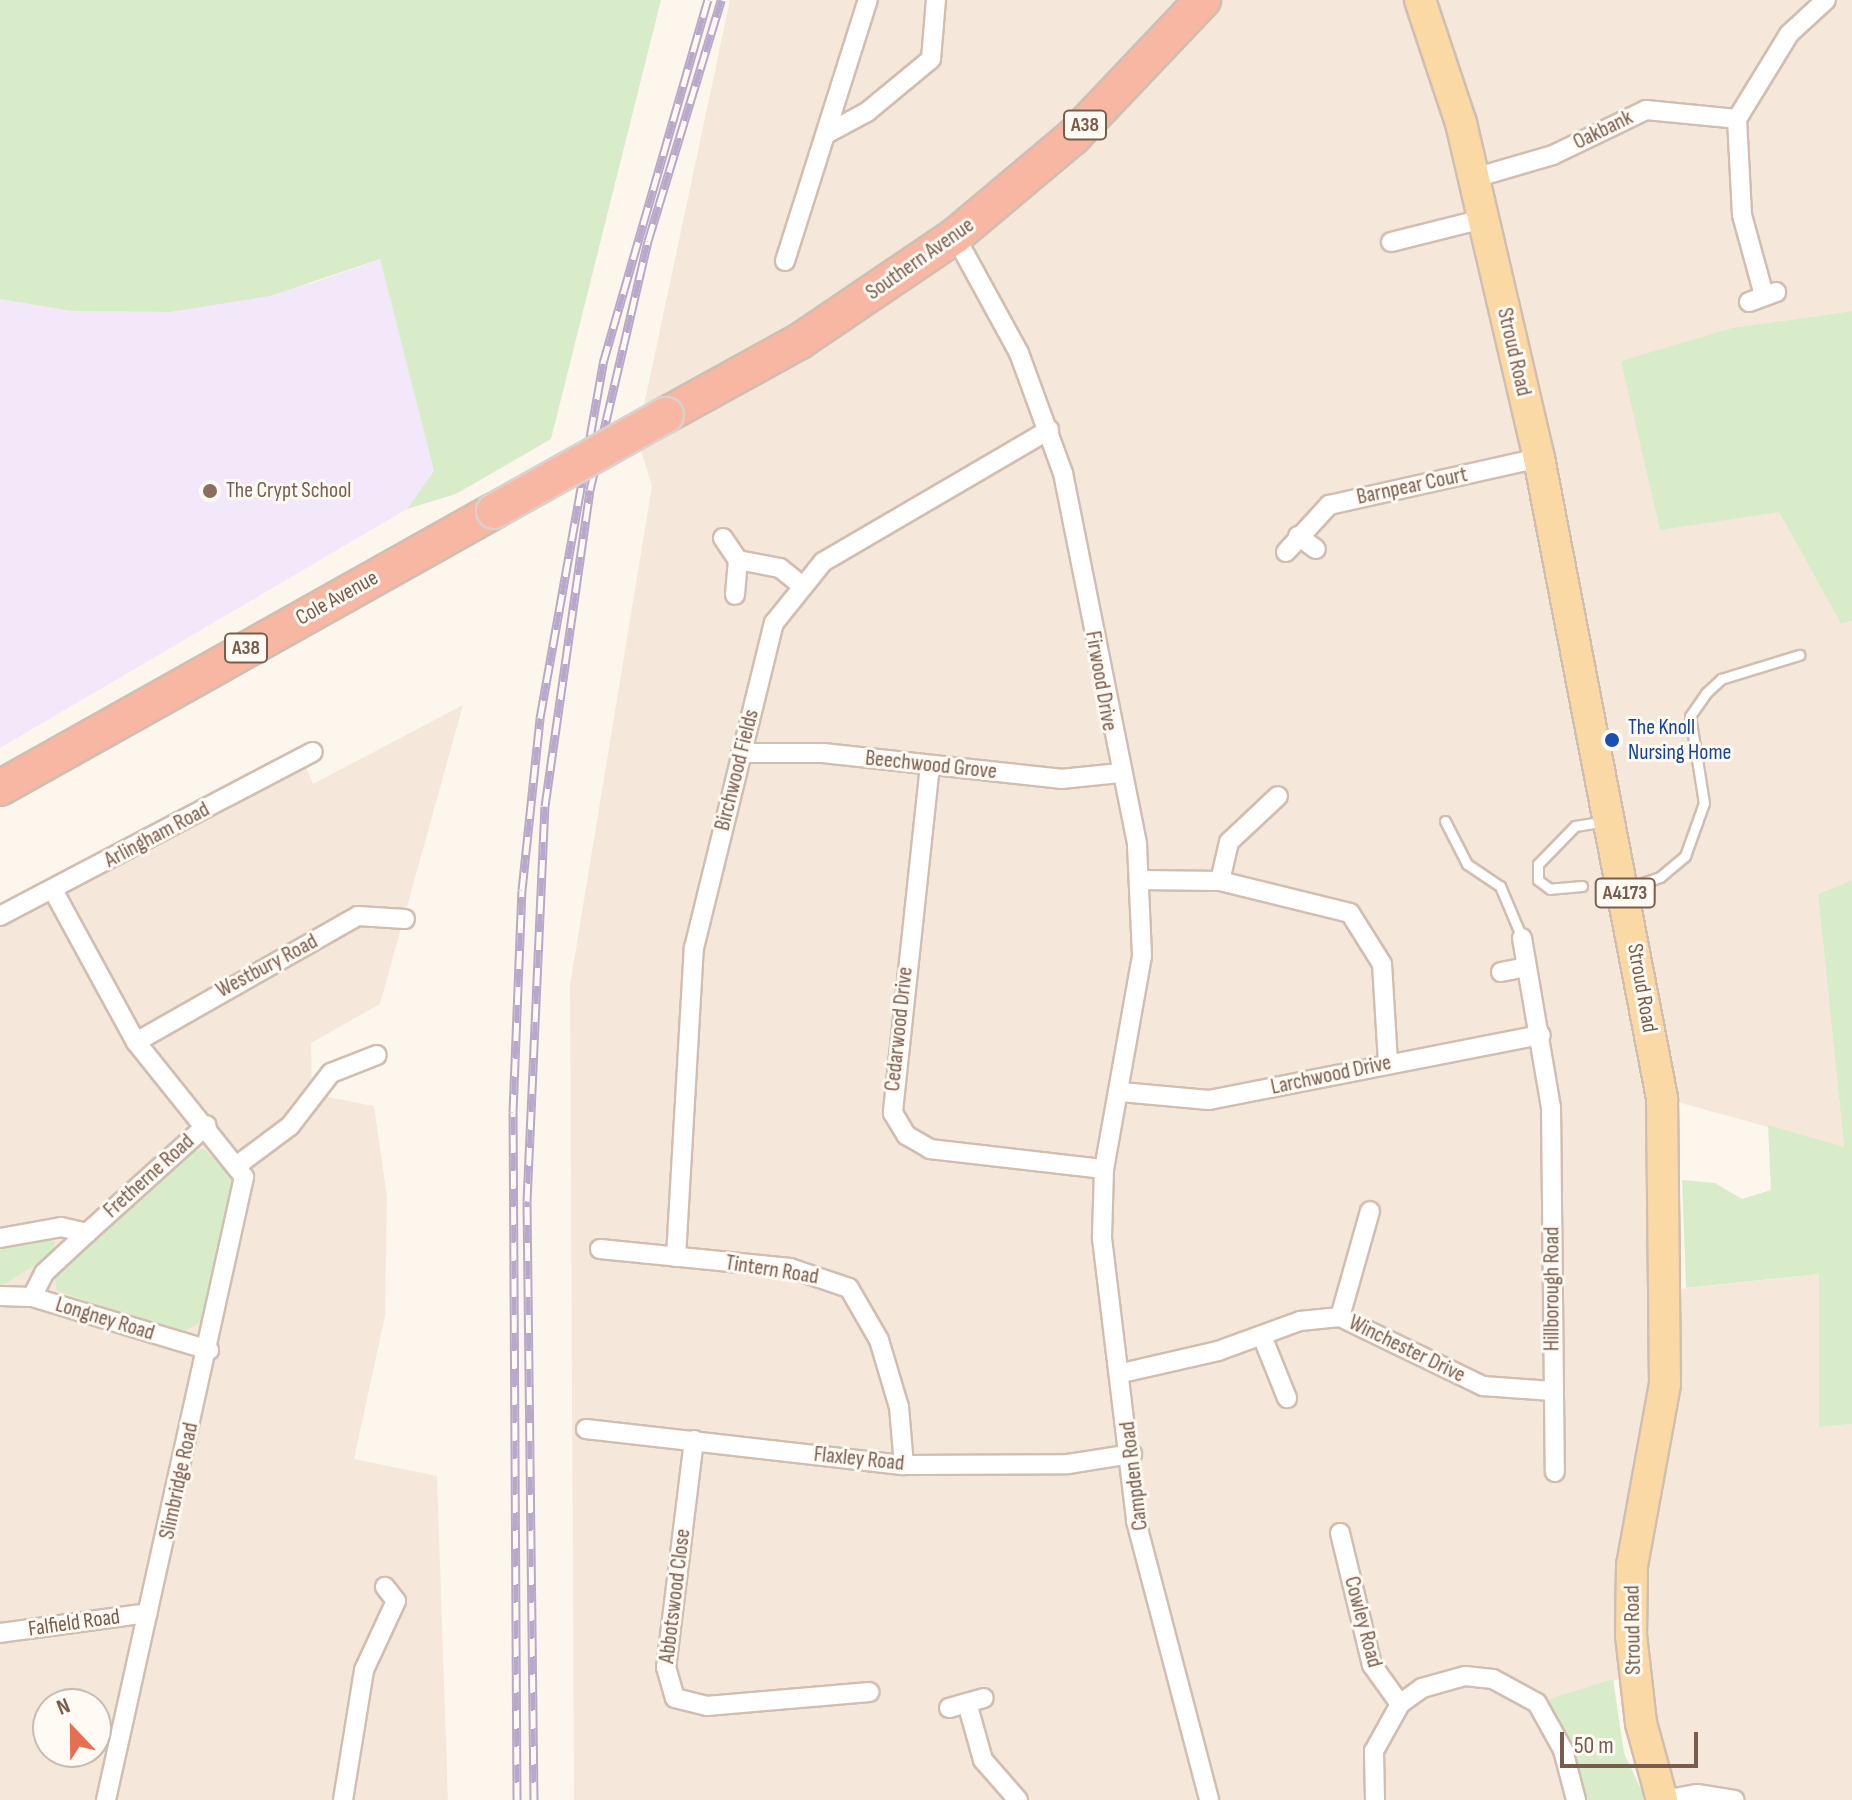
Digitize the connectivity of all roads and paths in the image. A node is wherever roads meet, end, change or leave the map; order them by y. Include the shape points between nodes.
1 (868, 0) edge
2 (936, 0) edge
3 (1203, 0) edge
4 (1420, 0) edge
5 (1826, 0) edge
6 (1737, 119) junction
7 (826, 134) junction
8 (1474, 178) junction
9 (1483, 219) junction
10 (955, 236) junction
11 (1391, 242) dead end
12 (785, 261) dead end
13 (1763, 295) dead end
14 (1049, 430) junction
15 (591, 457) joint
16 (1539, 458) junction
17 (1298, 536) junction
18 (723, 538) dead end
19 (1316, 549) dead end
20 (1286, 552) dead end
21 (738, 560) junction
22 (800, 584) junction
23 (735, 595) dead end
24 (1799, 655) dead end
25 (313, 752) dead end
26 (741, 753) junction
27 (930, 765) junction
28 (1120, 773) junction
29 (0, 788) edge
30 (1275, 802) dead end
31 (1612, 819) junction
32 (1445, 821) dead end
33 (1141, 880) junction
34 (1220, 881) junction
35 (1582, 886) dead end
36 (1624, 889) junction
37 (53, 890) junction
38 (0, 916) edge
39 (405, 919) dead end
40 (1522, 938) joint
41 (1527, 967) junction
42 (1501, 972) dead end
43 (1541, 1035) junction
44 (136, 1042) junction
45 (377, 1055) dead end
46 (1388, 1063) junction
47 (1121, 1092) junction
48 (207, 1125) junction
49 (1110, 1147) joint
50 (1104, 1169) junction
51 (241, 1171) junction
52 (1370, 1211) dead end
53 (87, 1233) junction
54 (0, 1238) edge
55 (600, 1249) dead end
56 (676, 1257) junction
57 (0, 1296) edge
58 (32, 1297) junction
59 (1340, 1317) junction
60 (1262, 1336) junction
61 (209, 1350) junction
62 (1122, 1373) junction
63 (1552, 1391) junction
64 (1287, 1398) dead end
65 (586, 1429) dead end
66 (694, 1440) junction
67 (1132, 1454) junction
68 (904, 1465) junction
69 (1555, 1472) dead end
70 (1340, 1533) dead end
71 (398, 1596) dead end
72 (148, 1613) junction
73 (0, 1633) edge
74 (869, 1692) dead end
75 (967, 1703) dead end
76 (1400, 1704) junction
77 (112, 1795) edge
78 (343, 1800) edge
79 (1018, 1800) edge
80 (1209, 1800) edge
81 (1375, 1800) edge
82 (1576, 1800) edge
83 (1662, 1800) edge
84 (1735, 1800) edge

1 - 7 street
2 - 7 street via 931,59 867,112
3 - 10 highway, Southern Avenue / A38 via 1073,137
4 - 8 main road, Stroud Road / A4173
5 - 6 street via 1789,34
6 - 8 street, Oakbank via 1646,110 1553,155
6 - 13 street via 1742,215
7 - 12 street
8 - 9 main road, Stroud Road / A4173
9 - 11 street
9 - 16 main road, Stroud Road / A4173
10 - 14 street, Firwood Drive via 1004,322
10 - 15 highway, Southern Avenue / A38, bridge via 800,341
14 - 22 street, Birchwood Fields via 844,548
14 - 28 street, Firwood Drive
15 - 29 highway, Cole Avenue / A38, bridge
16 - 17 street, Barnpear Court via 1329,505
16 - 31 main road, Stroud Road / A4173
17 - 19 street
17 - 20 street, Barnpear Court
18 - 21 street
21 - 22 street via 780,568
21 - 23 street
22 - 26 street, Birchwood Fields via 774,623
24 - 36 lane via 1721,679 1706,693 1690,716 1704,803 1685,856 1660,877
25 - 37 street, Arlingham Road
26 - 27 street, Beechwood Grove
26 - 56 street, Birchwood Fields via 694,948
27 - 28 street, Beechwood Grove via 1061,779
27 - 50 street, Cedarwood Drive via 893,1113 906,1135 930,1149
28 - 33 street, Firwood Drive
30 - 34 street via 1229,842
31 - 35 lane via 1575,826 1538,864 1538,880 1550,889
31 - 36 main road, Stroud Road / A4173
32 - 40 lane via 1467,864 1500,886
33 - 34 street
33 - 47 street, Firwood Drive via 1142,956
34 - 46 street via 1353,915 1382,964
36 - 83 main road, Stroud Road / A4173 via 1662,1098 1666,1187 1665,1384 1632,1565 1631,1635 1641,1723
37 - 38 street, Arlingham Road
37 - 44 street
39 - 44 street, Westbury Road via 358,916
40 - 41 street
41 - 42 street
41 - 43 street
43 - 46 street, Larchwood Drive
43 - 63 street, Hillborough Road via 1551,1107
44 - 48 street
45 - 51 street via 331,1073 319,1094
46 - 47 street, Larchwood Drive via 1209,1100
47 - 49 street, Firwood Drive
48 - 51 street
48 - 53 street, Fretherne Road
49 - 50 street, Campden Road
50 - 62 street, Campden Road via 1102,1238
51 - 61 street, Slimbridge Road
52 - 59 street
53 - 54 street, Fretherne Road via 61,1227
53 - 58 street via 44,1273
55 - 56 street, Tintern Road
56 - 68 street, Tintern Road via 790,1268 849,1288 879,1340 899,1407
57 - 58 street, Longney Road
58 - 61 street, Longney Road
59 - 60 street, Winchester Drive via 1300,1321
59 - 63 street, Winchester Drive via 1483,1386
60 - 62 street, Winchester Drive
60 - 64 street
61 - 72 street, Slimbridge Road
62 - 67 street, Campden Road
63 - 69 street, Hillborough Road
65 - 66 street, Flaxley Road
66 - 68 street, Flaxley Road
66 - 74 street, Abbotswood Close via 666,1667 675,1698 707,1706
67 - 68 street, Flaxley Road via 1068,1464
67 - 80 street, Campden Road via 1136,1521
70 - 76 street, Cowley Road via 1372,1665
71 - 78 street via 364,1670
72 - 73 street, Falfield Road
72 - 77 street, Slimbridge Road
75 - 79 street via 983,1760
76 - 81 street via 1374,1751
76 - 82 street via 1422,1688 1465,1676 1516,1689 1551,1723
83 - 84 street via 1697,1794

